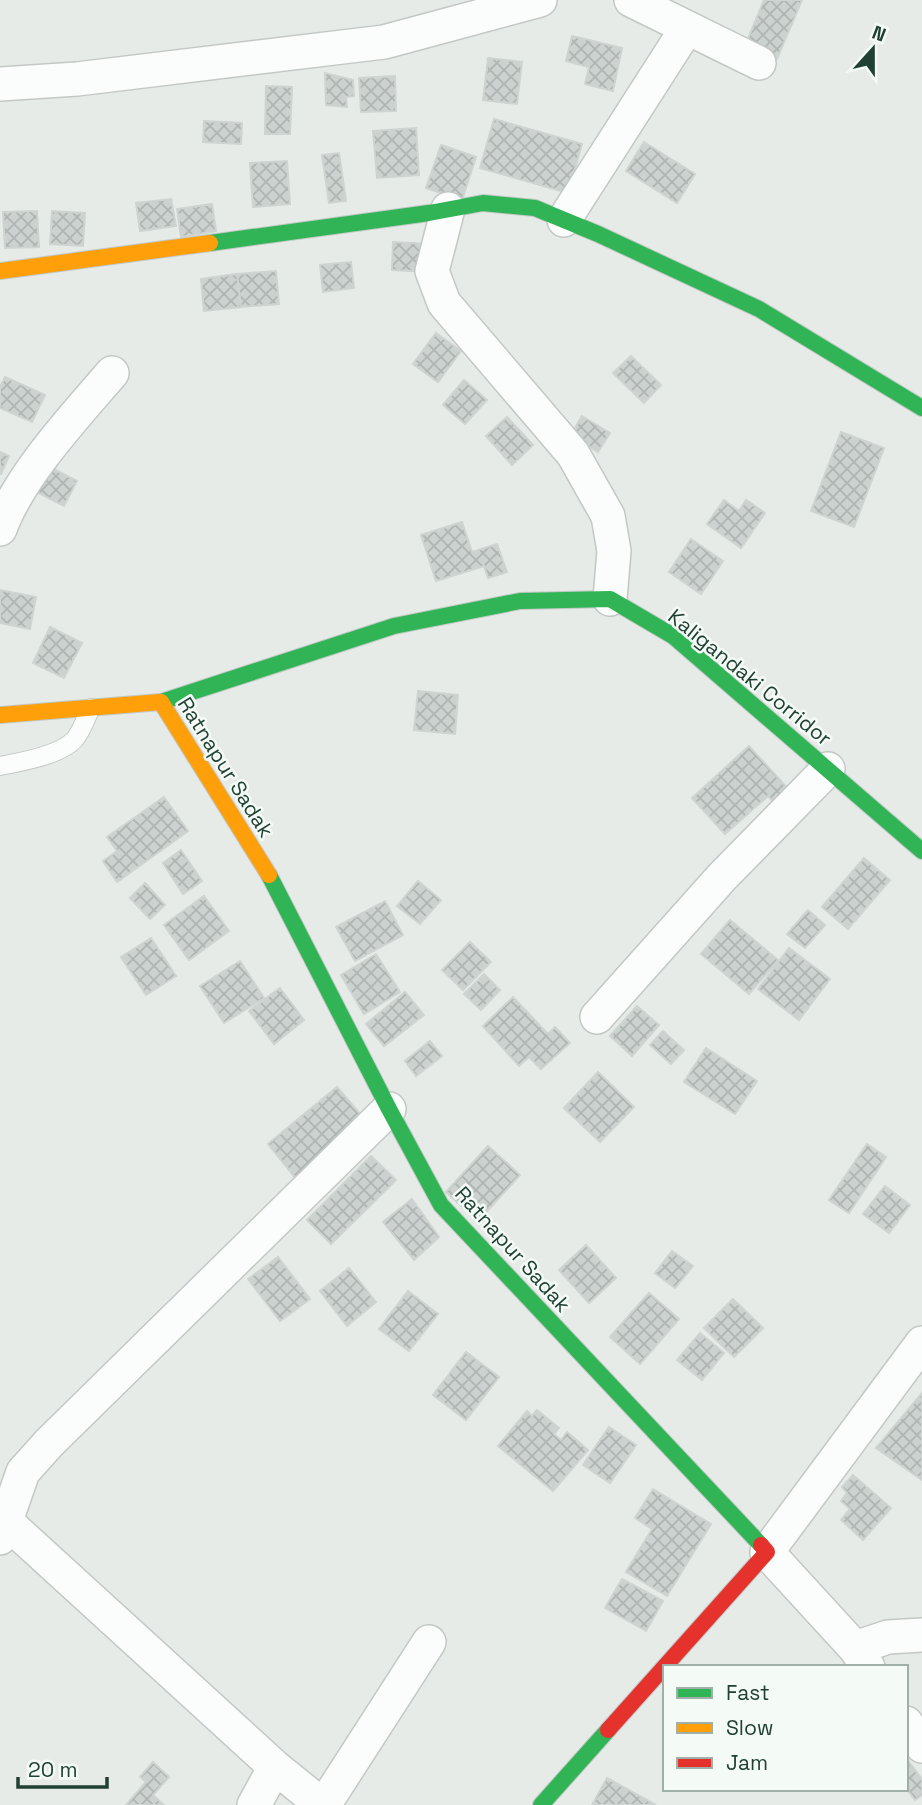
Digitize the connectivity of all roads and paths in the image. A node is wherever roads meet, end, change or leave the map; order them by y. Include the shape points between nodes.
1 (540, 0) edge
2 (631, 0) edge
3 (687, 28) junction
4 (759, 63) dead end
5 (0, 84) edge
6 (448, 209) junction
7 (564, 220) junction
8 (0, 271) edge
9 (113, 373) dead end
10 (922, 408) edge
11 (0, 529) edge
12 (610, 599) junction
13 (161, 702) junction
14 (91, 707) junction
15 (0, 715) edge
16 (0, 766) edge
17 (828, 769) junction
18 (922, 851) edge
19 (597, 1017) dead end
20 (388, 1109) junction
21 (922, 1343) edge
22 (2, 1525) edge
23 (767, 1552) junction
24 (922, 1635) edge
25 (429, 1642) dead end
26 (861, 1657) edge
27 (666, 1665) edge
28 (663, 1668) edge
29 (908, 1726) edge
30 (922, 1746) edge
31 (275, 1767) junction
32 (254, 1805) edge
33 (323, 1805) edge
34 (541, 1805) edge

1 - 5 street via 384,42
2 - 3 street
3 - 4 street
3 - 7 street
6 - 7 street via 483,203 535,208
6 - 8 street
6 - 12 street via 432,271 444,303 573,454 608,516 614,551
7 - 10 street via 758,309
9 - 11 street via 56,438 6,511
12 - 13 street via 520,601 394,626
12 - 17 street, Kaligandaki Corridor via 673,636
13 - 14 street, Ratnapur Sadak
13 - 20 street, Ratnapur Sadak via 271,878
14 - 15 street, Ratnapur Sadak
14 - 16 lane via 68,746
17 - 18 street, Kaligandaki Corridor
17 - 19 street via 722,877
20 - 22 street via 48,1443 23,1472
20 - 23 street, Ratnapur Sadak via 441,1205
21 - 23 street
22 - 31 street
23 - 26 street
23 - 27 street
24 - 26 street via 888,1637
25 - 33 street
28 - 34 street
29 - 30 street
31 - 32 street
31 - 33 street

